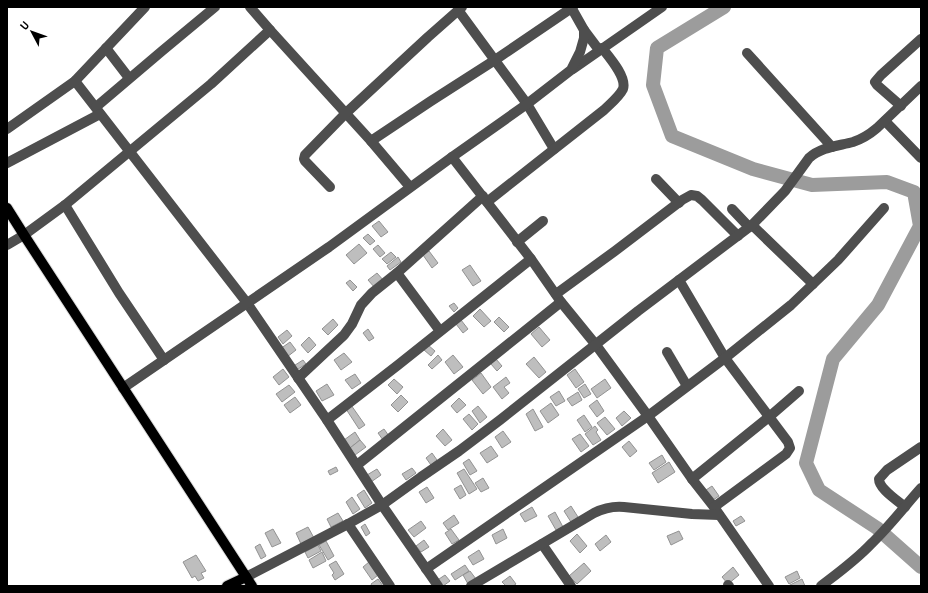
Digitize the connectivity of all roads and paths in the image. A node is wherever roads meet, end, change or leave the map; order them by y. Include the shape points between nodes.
1 (144, 7) edge
2 (215, 7) edge
3 (250, 7) edge
4 (572, 7) edge
5 (662, 7) edge
6 (460, 9) edge
7 (270, 30) junction
8 (584, 30) junction
9 (921, 39) edge
10 (106, 48) junction
11 (601, 49) junction
12 (747, 53) dead end
13 (495, 60) junction
14 (571, 70) junction
15 (129, 78) junction
16 (75, 80) junction
17 (921, 86) edge
18 (527, 104) junction
19 (901, 106) junction
20 (98, 110) junction
21 (346, 114) junction
22 (885, 121) junction
23 (7, 129) edge
24 (372, 141) junction
25 (832, 147) junction
26 (554, 149) junction
27 (130, 151) junction
28 (452, 156) junction
29 (921, 158) edge
30 (7, 163) edge
31 (656, 179) dead end
32 (330, 187) dead end
33 (410, 187) junction
34 (485, 199) junction
35 (678, 203) junction
36 (65, 205) junction
37 (7, 208) edge
38 (884, 208) dead end
39 (732, 209) dead end
40 (543, 221) dead end
41 (750, 226) junction
42 (24, 236) junction
43 (738, 236) junction
44 (517, 242) junction
45 (7, 245) edge
46 (531, 259) junction
47 (397, 273) junction
48 (679, 280) junction
49 (813, 284) junction
50 (559, 298) junction
51 (247, 304) junction
52 (440, 330) junction
53 (596, 345) junction
54 (667, 352) dead end
55 (725, 358) junction
56 (164, 360) junction
57 (298, 378) junction
58 (687, 386) junction
59 (123, 388) junction
60 (800, 391) dead end
61 (648, 416) junction
62 (769, 417) junction
63 (327, 420) junction
64 (921, 447) edge
65 (357, 465) junction
66 (692, 479) junction
67 (921, 488) edge
68 (382, 505) junction
69 (904, 507) junction
70 (716, 511) junction
71 (348, 524) junction
72 (542, 544) junction
73 (426, 569) junction
74 (246, 577) junction
75 (227, 586) edge
76 (252, 586) edge
77 (390, 586) edge
78 (438, 586) edge
79 (471, 586) edge
80 (570, 586) edge
81 (769, 586) edge
82 (820, 586) edge

1 - 10 street
2 - 15 street
3 - 7 street
4 - 8 street
4 - 13 street
5 - 11 street
6 - 13 street
6 - 21 street
7 - 21 street
7 - 27 street
8 - 11 street
8 - 14 street via 582,47
9 - 19 street via 875,82
10 - 15 street
10 - 16 street
11 - 14 street
11 - 26 street via 623,78 623,89 604,110
12 - 25 street
13 - 18 street
13 - 24 street
14 - 18 street
15 - 20 street
16 - 20 street
16 - 23 street
17 - 19 street
18 - 26 street
18 - 28 street
19 - 22 street
20 - 27 street
20 - 30 street
21 - 24 street
21 - 32 street via 304,158
22 - 25 street via 863,138
22 - 29 street
24 - 33 street
25 - 41 street via 814,153 786,191
26 - 34 street
27 - 36 street
27 - 51 street
28 - 33 street
28 - 34 street
31 - 35 street
33 - 51 street
34 - 44 street
34 - 47 street
35 - 43 street via 689,196 697,196
35 - 50 street
36 - 42 street
36 - 56 street
37 - 42 main road
38 - 49 street
39 - 41 street
40 - 44 street
41 - 43 street
41 - 49 street
42 - 45 street
42 - 59 main road
43 - 48 street
44 - 46 street
46 - 50 street
46 - 52 street
47 - 52 street
47 - 57 street via 364,301 344,335
48 - 53 street
48 - 55 street
49 - 55 street
50 - 53 street
50 - 65 street
51 - 56 street
51 - 57 street
52 - 63 street
53 - 61 street
53 - 68 street via 459,451
54 - 58 street
55 - 58 street
55 - 62 street
56 - 59 street
57 - 63 street
58 - 61 street
59 - 74 main road
60 - 62 street
61 - 66 street
61 - 73 street
62 - 66 street
62 - 70 street via 788,442 789,450
63 - 65 street
64 - 69 street via 895,464 879,479 882,488
65 - 68 street
66 - 70 street
67 - 69 street
68 - 71 street
68 - 73 street
69 - 82 street via 872,544
70 - 72 street via 692,514 624,507 608,508
70 - 81 street
71 - 74 street
71 - 77 street
72 - 79 street
72 - 80 street
73 - 78 street
74 - 75 main road
74 - 76 main road

